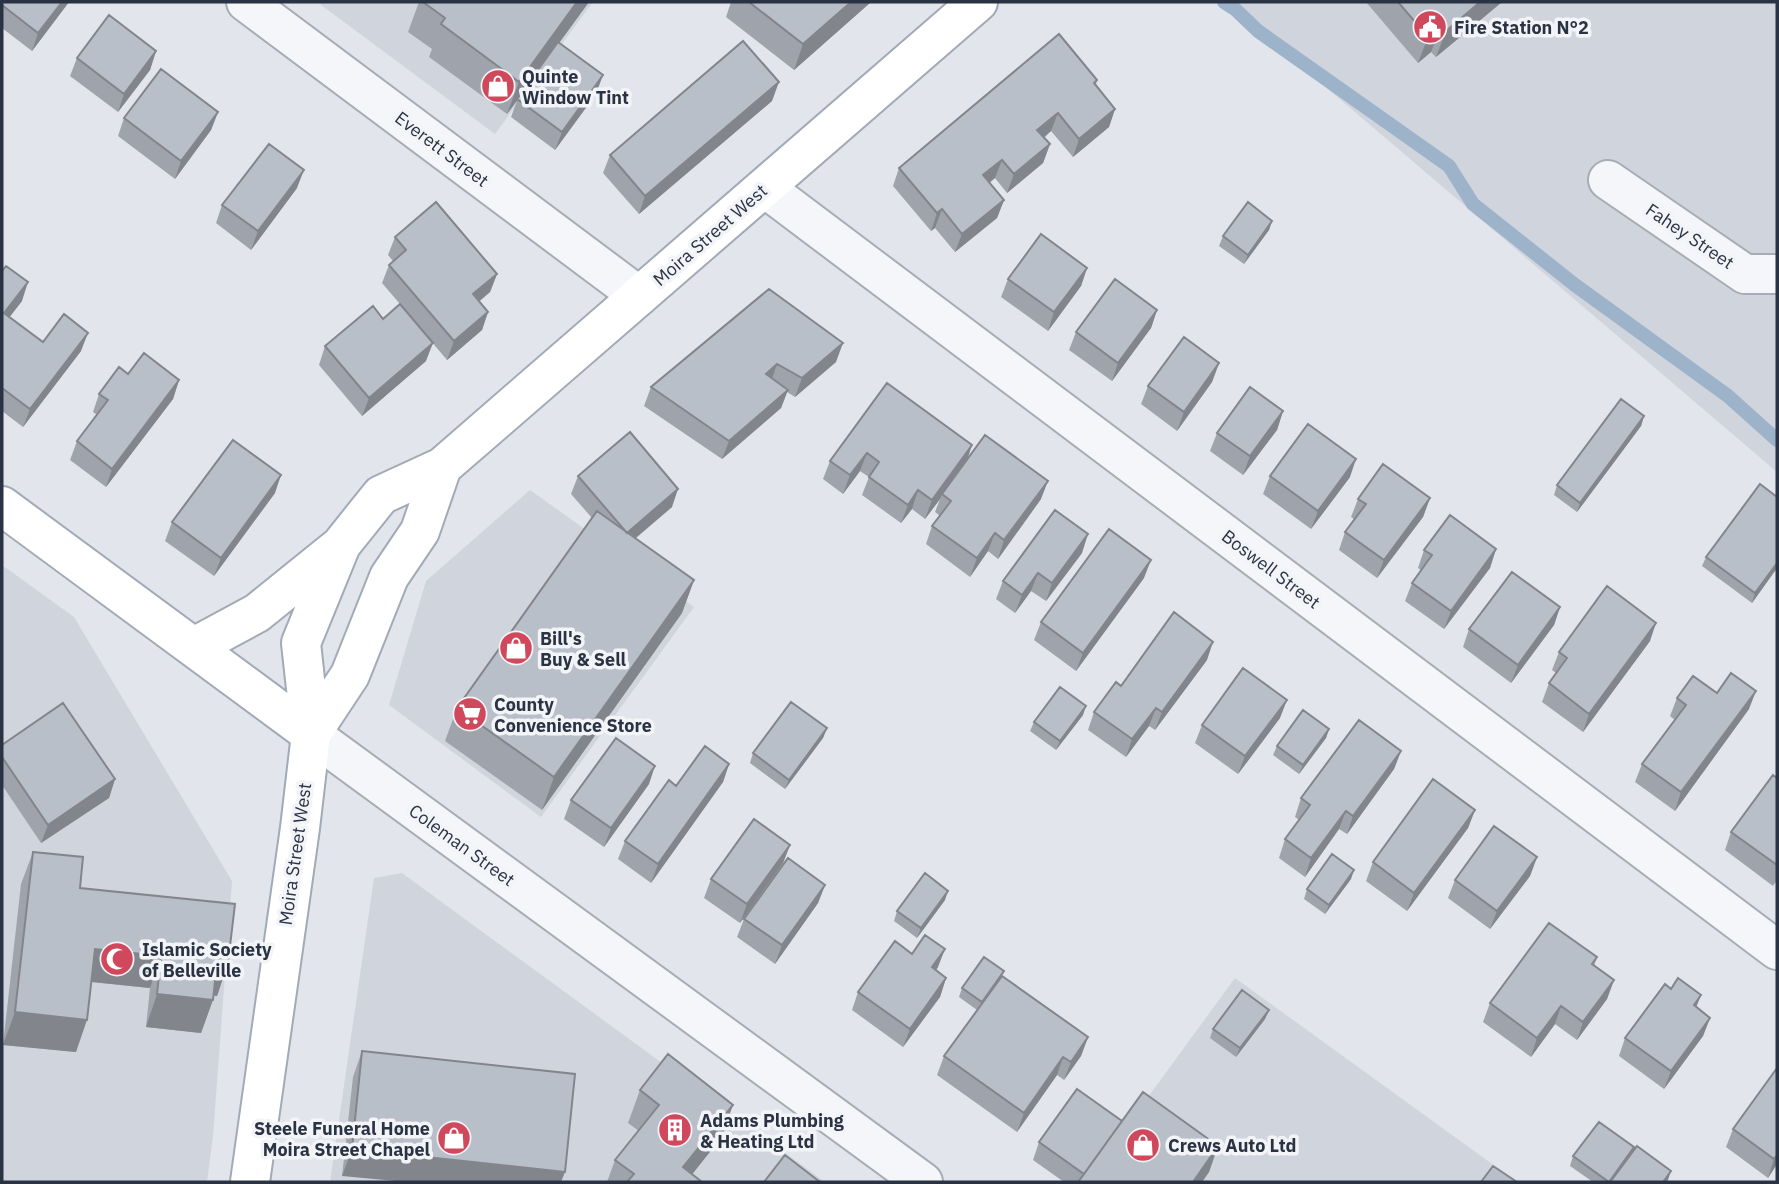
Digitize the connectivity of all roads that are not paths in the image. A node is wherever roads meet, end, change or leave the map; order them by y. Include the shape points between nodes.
1 (246, 2) edge
2 (978, 2) edge
3 (1608, 180) dead end
4 (765, 188) junction
5 (1777, 274) edge
6 (639, 296) junction
7 (442, 467) junction
8 (2, 506) edge
9 (341, 545) junction
10 (194, 647) junction
11 (311, 734) junction
12 (1777, 950) edge
13 (250, 1182) edge
14 (923, 1182) edge

1 - 6 street, Everett Street
2 - 4 main road, Moira Street West
3 - 5 street, Fahey Street via 1745,274
4 - 6 main road, Moira Street West
4 - 12 street, Boswell Street
6 - 7 main road, Moira Street West
7 - 9 main road, Moira Street West via 381,495
7 - 11 main road, Moira Street West via 420,531 389,577 350,675
8 - 10 main road, Coleman Street
9 - 10 main road via 257,613
9 - 11 main road, Moira Street West via 301,643
10 - 11 main road, Coleman Street
11 - 13 main road, Moira Street West
11 - 14 street, Coleman Street

